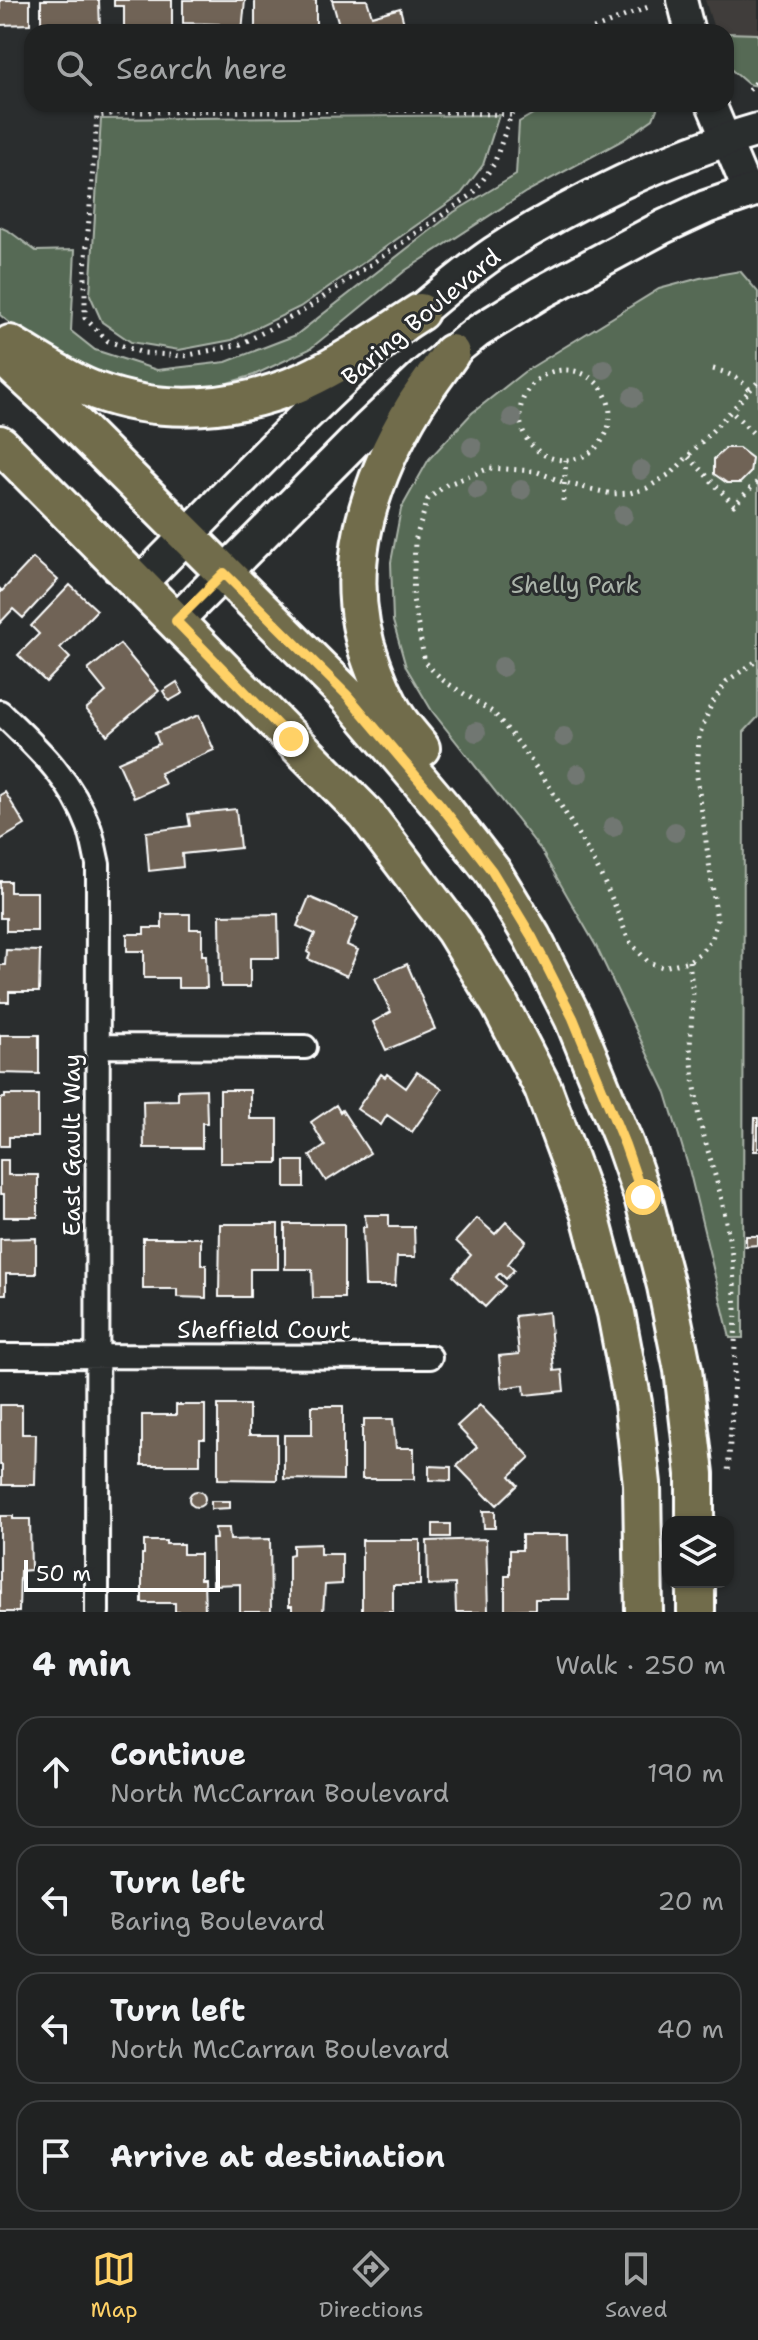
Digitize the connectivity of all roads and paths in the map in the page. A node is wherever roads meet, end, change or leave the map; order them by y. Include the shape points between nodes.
1 (682, 0) edge
2 (648, 7) dead end
3 (606, 24) edge
4 (688, 24) edge
5 (758, 80) edge
6 (749, 90) dead end
7 (127, 112) edge
8 (449, 112) edge
9 (513, 112) edge
10 (715, 112) edge
11 (511, 115) junction
12 (758, 130) edge
13 (727, 139) junction
14 (755, 198) edge
15 (420, 312) junction
16 (0, 338) edge
17 (451, 353) junction
18 (0, 354) edge
19 (713, 369) dead end
20 (758, 382) edge
21 (750, 390) junction
22 (731, 411) junction
23 (758, 438) edge
24 (0, 444) edge
25 (689, 457) junction
26 (566, 460) junction
27 (758, 481) edge
28 (565, 483) junction
29 (563, 501) dead end
30 (187, 536) junction
31 (224, 573) junction
32 (139, 584) junction
33 (176, 621) junction
34 (758, 660) edge
35 (0, 712) edge
36 (492, 871) junction
37 (689, 961) junction
38 (99, 1046) junction
39 (305, 1047) dead end
40 (0, 1356) edge
41 (98, 1356) junction
42 (430, 1357) dead end
43 (727, 1484) dead end
44 (695, 1516) edge
45 (696, 1588) edge
46 (97, 1612) edge
47 (644, 1612) edge
48 (696, 1612) edge

1 - 4 street
2 - 3 path
5 - 6 path
7 - 11 path via 97,116 85,318 108,341 143,353 184,356 241,344 303,311 473,194 494,164
8 - 11 path
9 - 11 path
10 - 13 street
12 - 13 main road, Baring Boulevard
13 - 14 street
13 - 15 main road, Baring Boulevard via 548,220 492,254
14 - 17 main road, Baring Boulevard via 706,207 604,257
15 - 16 main road via 303,382 242,401 193,407 138,403 92,390
15 - 30 main road, Baring Boulevard via 361,362
17 - 31 main road, Baring Boulevard
17 - 36 main road via 416,403 372,494 357,553 356,599 379,684 397,718 436,768
18 - 30 main road
19 - 21 path via 729,373
20 - 21 path
21 - 22 path
22 - 23 path
22 - 25 path
24 - 32 main road
25 - 27 path via 734,505
25 - 28 path via 647,488 630,493
26 - 26 path via 599,445 611,410 593,379 558,369 538,378 525,392 520,420 532,446 547,457
26 - 28 path
28 - 29 path
28 - 37 path via 535,471 490,468 446,485 428,499 415,541 413,599 425,663 494,713 516,740 595,863 629,941 648,962 663,967
30 - 31 main road
30 - 32 main road, Baring Boulevard
31 - 33 main road, Baring Boulevard
31 - 36 main road via 347,695
32 - 33 main road
33 - 47 main road via 375,825 454,930 543,1088 590,1215 616,1313 642,1484
34 - 37 path via 727,681 699,736 697,777 717,920 712,939
35 - 38 street, East Gault Way via 52,763 90,829 99,888
36 - 44 main road via 573,1018 643,1197 683,1370
37 - 43 path via 690,1047 699,1119 722,1200 736,1309
38 - 39 street
38 - 41 street, East Gault Way
40 - 41 street, Sheffield Court
41 - 42 street, Sheffield Court
41 - 46 street, East Gault Way
45 - 48 main road

